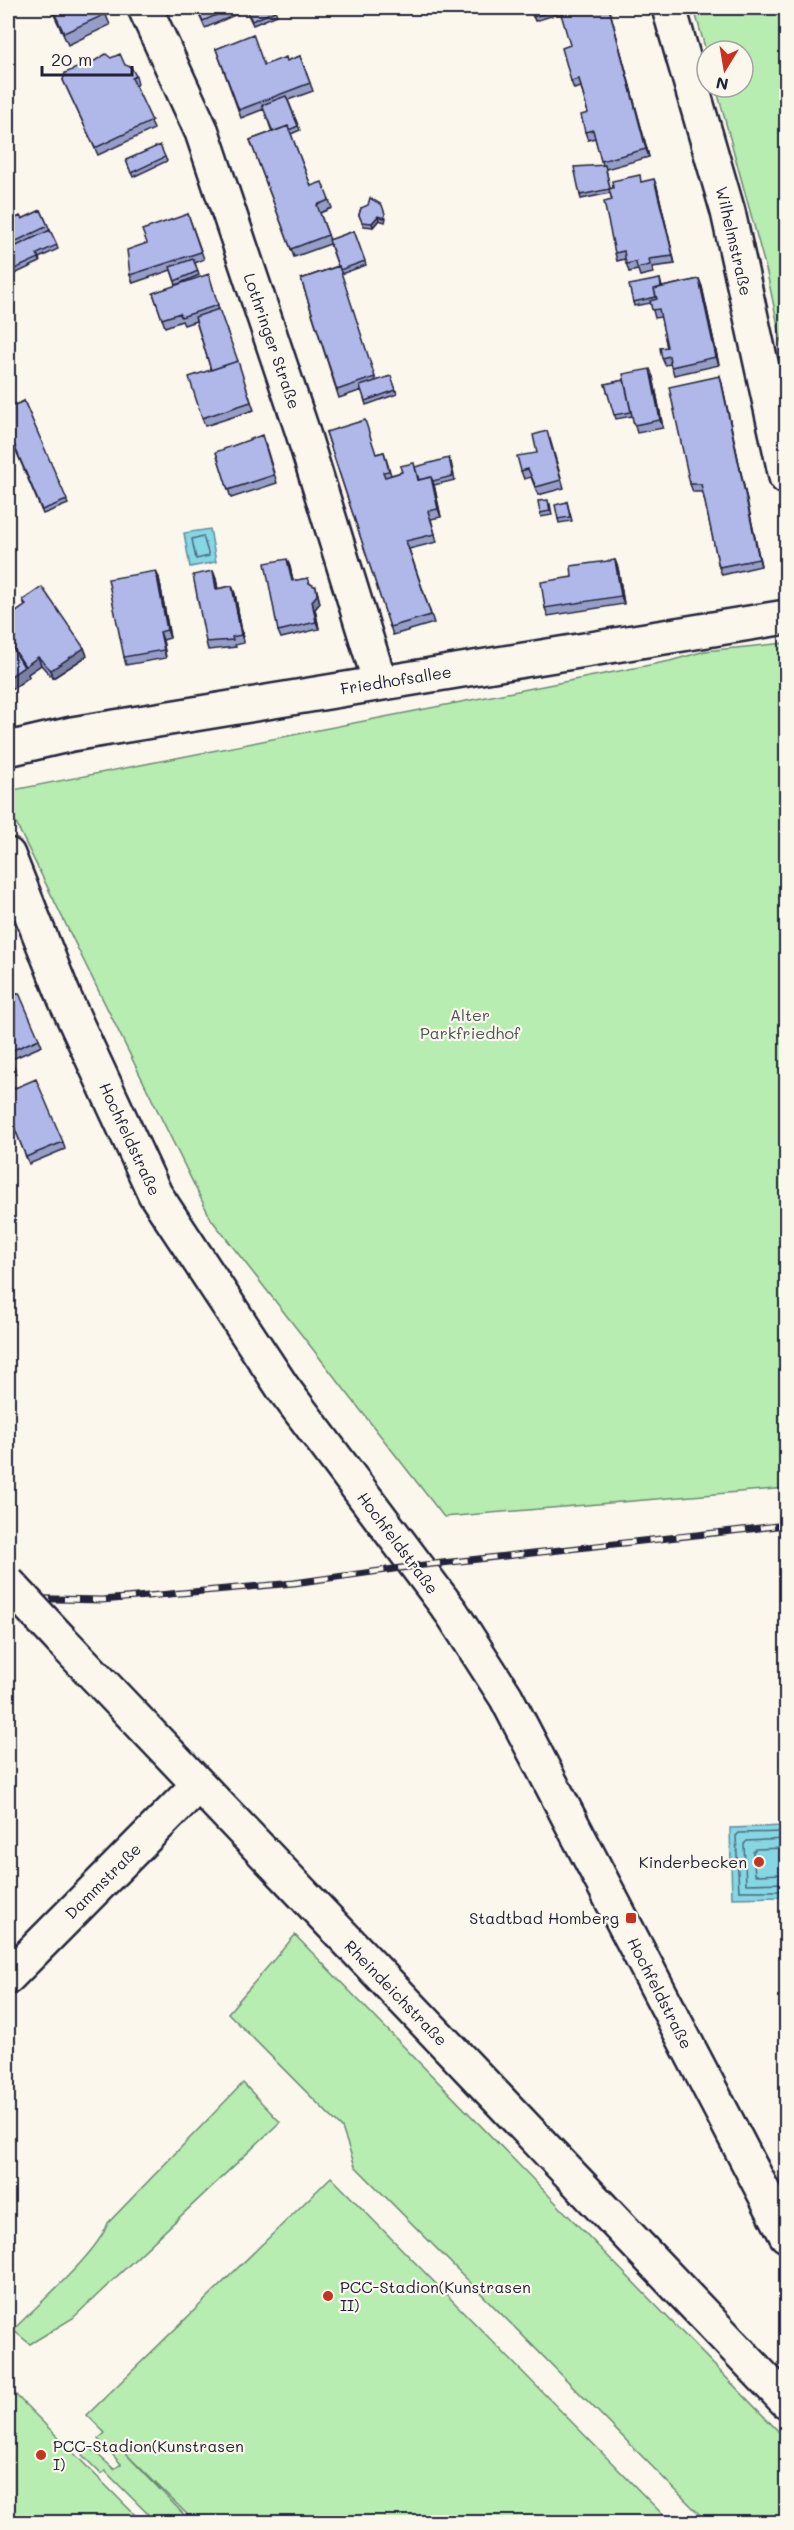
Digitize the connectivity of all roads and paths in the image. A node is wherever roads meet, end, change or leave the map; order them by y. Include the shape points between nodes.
1 (146, 8) edge
2 (669, 8) edge
3 (786, 477) edge
4 (786, 617) edge
5 (380, 683) junction
6 (8, 749) edge
7 (8, 855) edge
8 (8, 1583) edge
9 (198, 1785) junction
10 (8, 1977) edge
11 (786, 2235) edge
12 (786, 2401) edge

1 - 5 street, Lothringer Straße via 202,132 302,430
2 - 3 street, Wilhelmstraße via 728,212
4 - 5 street, Friedhofsallee
5 - 6 street, Friedhofsallee via 72,734
7 - 11 street, Hochfeldstraße via 65,999 154,1194 283,1388 452,1613 506,1697
8 - 9 street, Rheindeichstraße, bridge
9 - 10 street, Dammstraße
9 - 12 street, Rheindeichstraße

